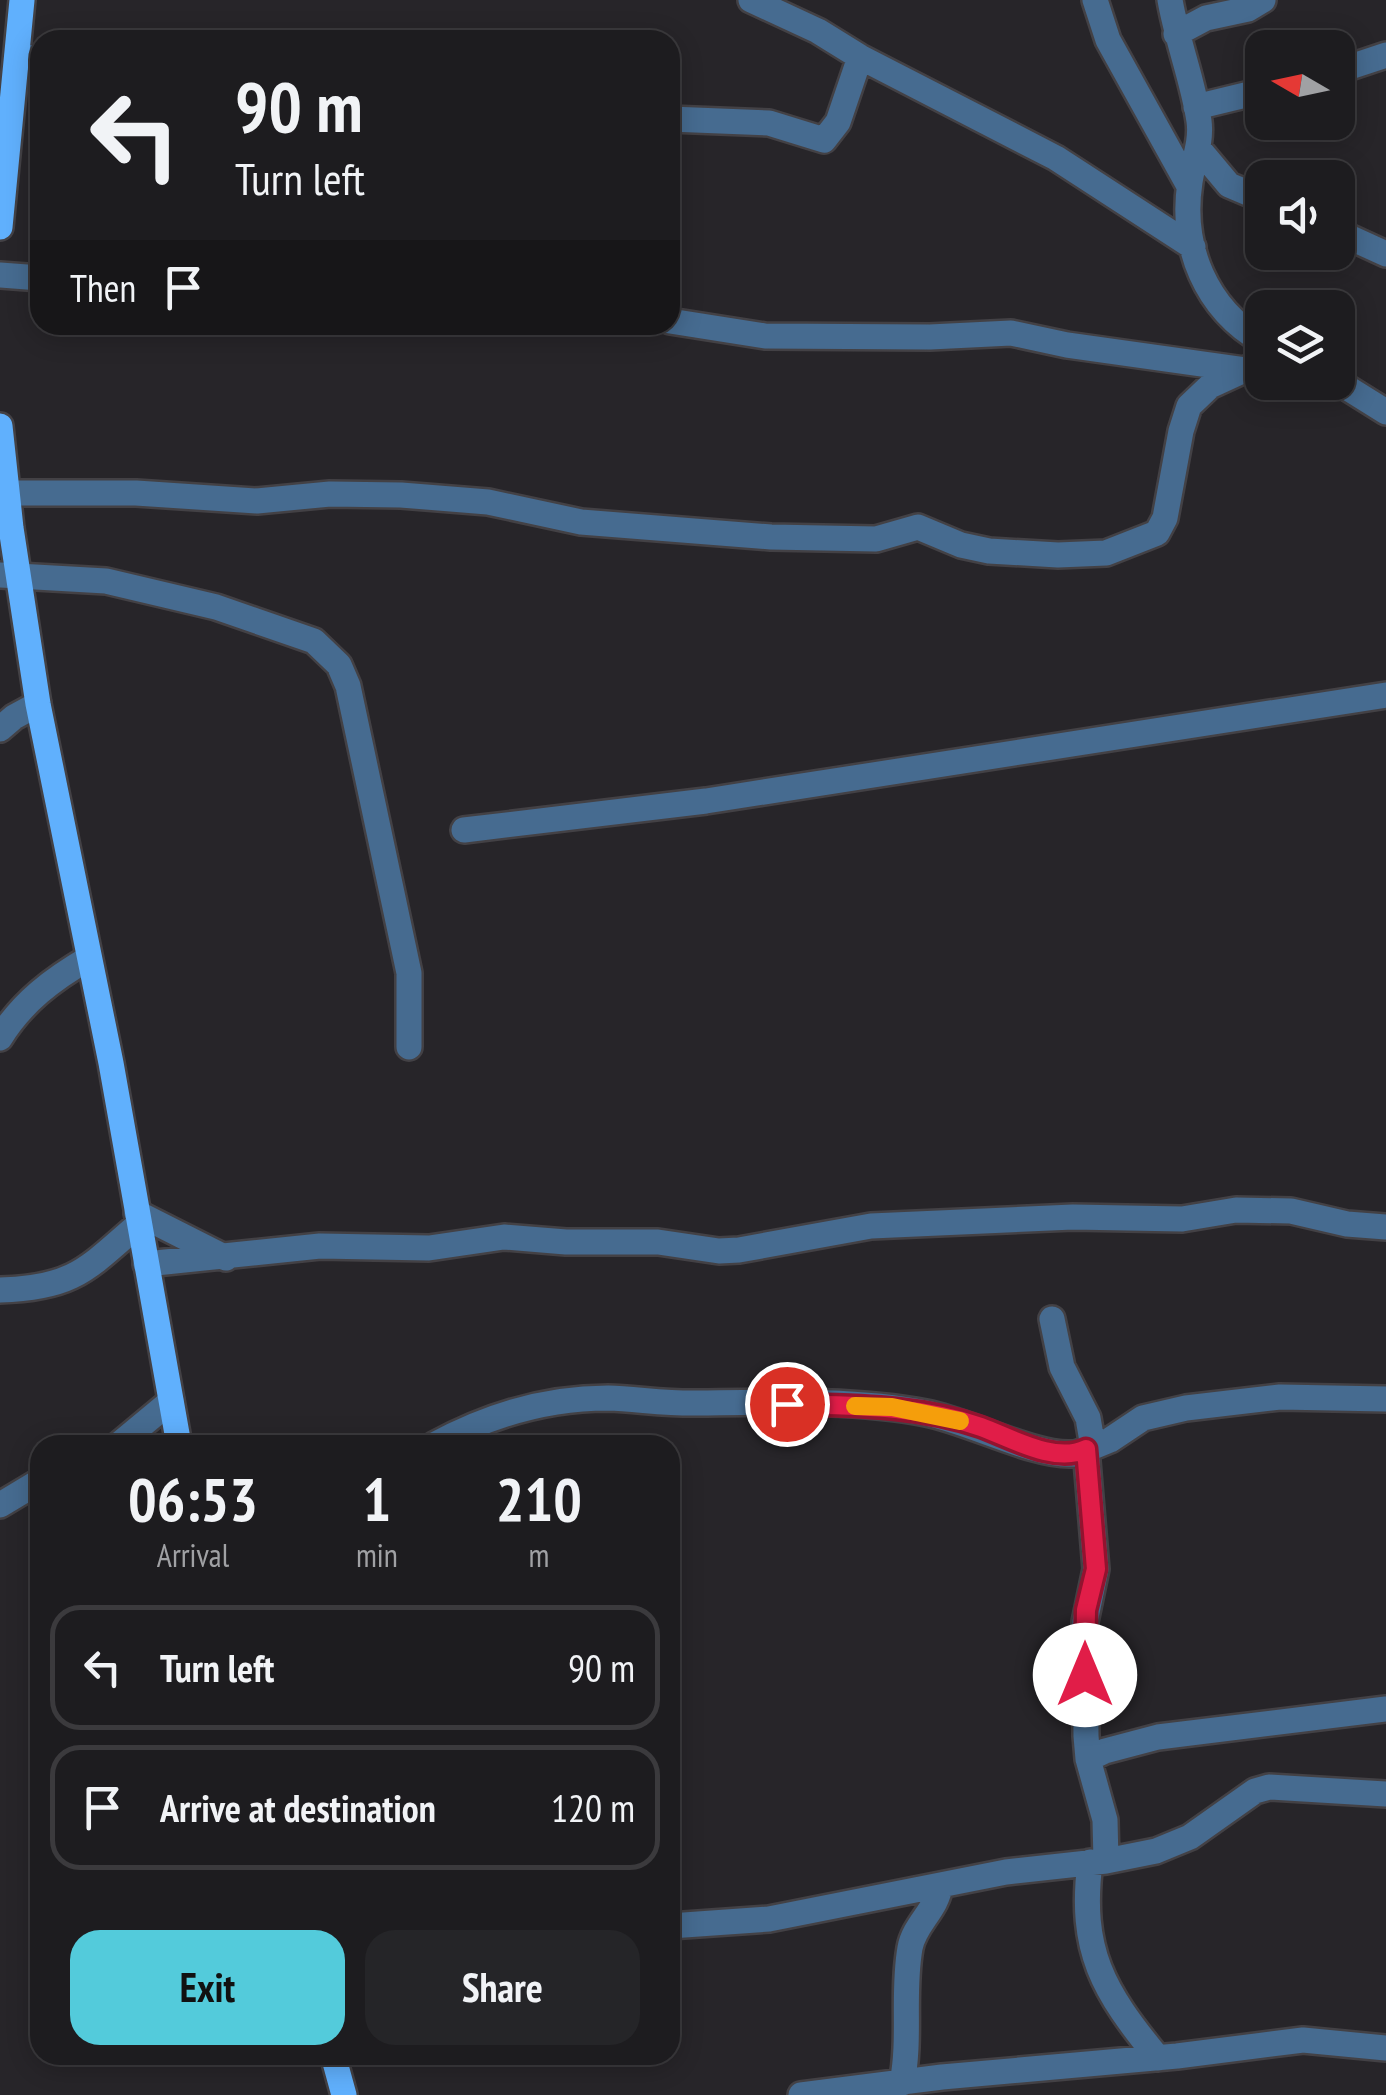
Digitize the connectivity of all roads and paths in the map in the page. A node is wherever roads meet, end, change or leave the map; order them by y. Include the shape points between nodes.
1 (22, 0) edge
2 (751, 0) edge
3 (1095, 0) edge
4 (1170, 0) edge
5 (1263, 0) edge
6 (1176, 34) junction
7 (1386, 55) edge
8 (29, 57) edge
9 (860, 57) junction
10 (1355, 65) edge
11 (1245, 94) edge
12 (1196, 107) junction
13 (680, 120) edge
14 (3, 167) edge
15 (1188, 171) junction
16 (1229, 185) junction
17 (1245, 192) edge
18 (0, 227) edge
19 (1355, 240) edge
20 (1193, 247) junction
21 (1386, 254) edge
22 (0, 275) edge
23 (30, 277) edge
24 (680, 323) edge
25 (1245, 331) edge
26 (1245, 365) edge
27 (1245, 370) edge
28 (1355, 393) edge
29 (1386, 412) edge
30 (0, 426) edge
31 (7, 492) junction
32 (9, 574) edge
33 (1386, 695) edge
34 (38, 704) junction
35 (0, 730) edge
36 (464, 830) dead end
37 (89, 958) junction
38 (0, 1038) edge
39 (409, 1047) dead end
40 (138, 1218) junction
41 (1386, 1227) edge
42 (226, 1258) junction
43 (146, 1264) junction
44 (0, 1290) edge
45 (1052, 1319) dead end
46 (1386, 1398) edge
47 (171, 1401) junction
48 (130, 1435) edge
49 (177, 1435) edge
50 (453, 1435) edge
51 (1089, 1448) junction
52 (30, 1484) edge
53 (30, 1486) edge
54 (0, 1494) edge
55 (0, 1505) edge
56 (1386, 1709) edge
57 (1088, 1758) junction
58 (1386, 1794) edge
59 (1098, 1861) junction
60 (940, 1885) junction
61 (680, 1925) edge
62 (1130, 2025) junction
63 (1386, 2048) edge
64 (1158, 2058) junction
65 (1123, 2062) junction
66 (336, 2065) edge
67 (902, 2082) junction
68 (344, 2095) edge
69 (801, 2095) edge

1 - 8 main road
2 - 9 street
3 - 15 street via 1108,40
4 - 6 street
5 - 6 street
6 - 12 street
7 - 10 street
8 - 14 main road
9 - 13 street via 838,122 824,140 768,123
9 - 20 street via 1056,158
11 - 12 street
12 - 15 street via 1200,122
14 - 18 main road
15 - 16 street
15 - 16 street
15 - 20 street
16 - 17 street
19 - 21 street
20 - 25 street via 1206,289
22 - 23 street
24 - 26 street via 765,336 1011,333
27 - 31 street via 1210,386 1189,406 1157,533 1090,556 989,551 918,527 876,539 771,537 582,522 504,505 401,495 257,500
28 - 29 street
30 - 31 main road
31 - 32 main road
32 - 34 main road
32 - 39 street via 106,581 172,595 302,636 333,657 348,686 400,929
33 - 36 street via 722,799
34 - 35 street
34 - 37 main road
37 - 38 street via 28,1000
37 - 40 main road
40 - 42 street
40 - 43 main road
40 - 44 street via 80,1274
41 - 42 street via 1236,1210 1182,1219 871,1226 719,1251 658,1242 504,1238 429,1248 320,1246
42 - 43 street
43 - 47 main road
45 - 51 street via 1062,1367 1088,1418
46 - 51 street via 1280,1396 1186,1408 1143,1418
47 - 48 street
47 - 49 main road
50 - 51 street via 486,1418 602,1398 892,1407 956,1420 1024,1445 1074,1455
51 - 57 street via 1096,1569 1085,1622
52 - 54 street
53 - 55 street
56 - 57 street via 1158,1737
57 - 59 street via 1105,1820
58 - 59 street via 1269,1787 1182,1842
59 - 60 street
59 - 62 street via 1086,1922 1100,1972
60 - 61 street via 770,1919
60 - 67 street via 910,1948
62 - 64 street
62 - 65 street
63 - 64 street via 1303,2040
64 - 65 street
65 - 67 street
66 - 68 main road
67 - 69 street

